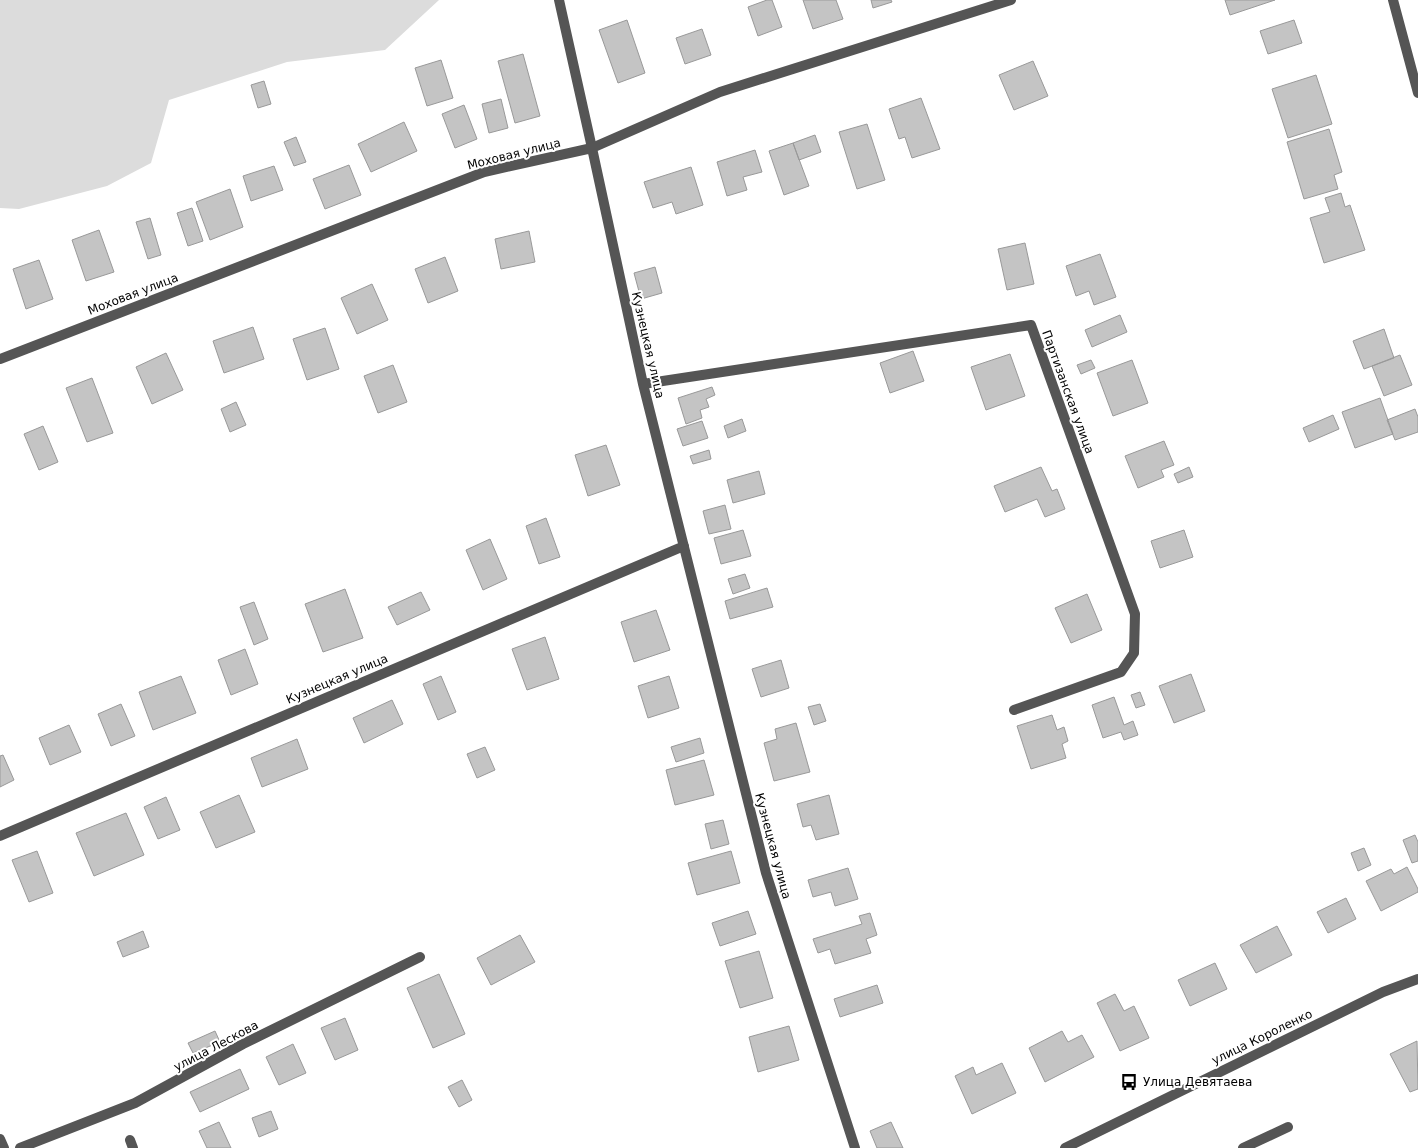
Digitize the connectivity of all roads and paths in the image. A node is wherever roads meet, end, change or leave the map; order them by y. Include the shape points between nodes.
1 (559, 0) edge
2 (1011, 0) edge
3 (1393, 0) edge
4 (1418, 93) edge
5 (592, 148) junction
6 (0, 359) edge
7 (643, 384) junction
8 (684, 546) junction
9 (1014, 710) dead end
10 (0, 836) edge
11 (420, 957) dead end
12 (1418, 979) edge
13 (1288, 1127) dead end
14 (0, 1139) edge
15 (4, 1148) edge
16 (20, 1148) edge
17 (855, 1148) edge
18 (1065, 1148) edge
19 (1243, 1148) edge

1 - 5 street, Кузнецкая улица
2 - 5 street, Моховая улица via 720,92
3 - 4 street
5 - 6 street, Моховая улица via 484,172
5 - 7 street, Кузнецкая улица
7 - 8 street, Кузнецкая улица
7 - 9 street, Партизанская улица via 1031,325 1135,614 1134,652 1121,672
8 - 10 street, Кузнецкая улица
8 - 17 street, Кузнецкая улица via 766,873
11 - 16 street, улица Лескова via 243,1044 135,1103
12 - 18 street, улица Короленко via 1383,992
13 - 19 street
14 - 15 street

